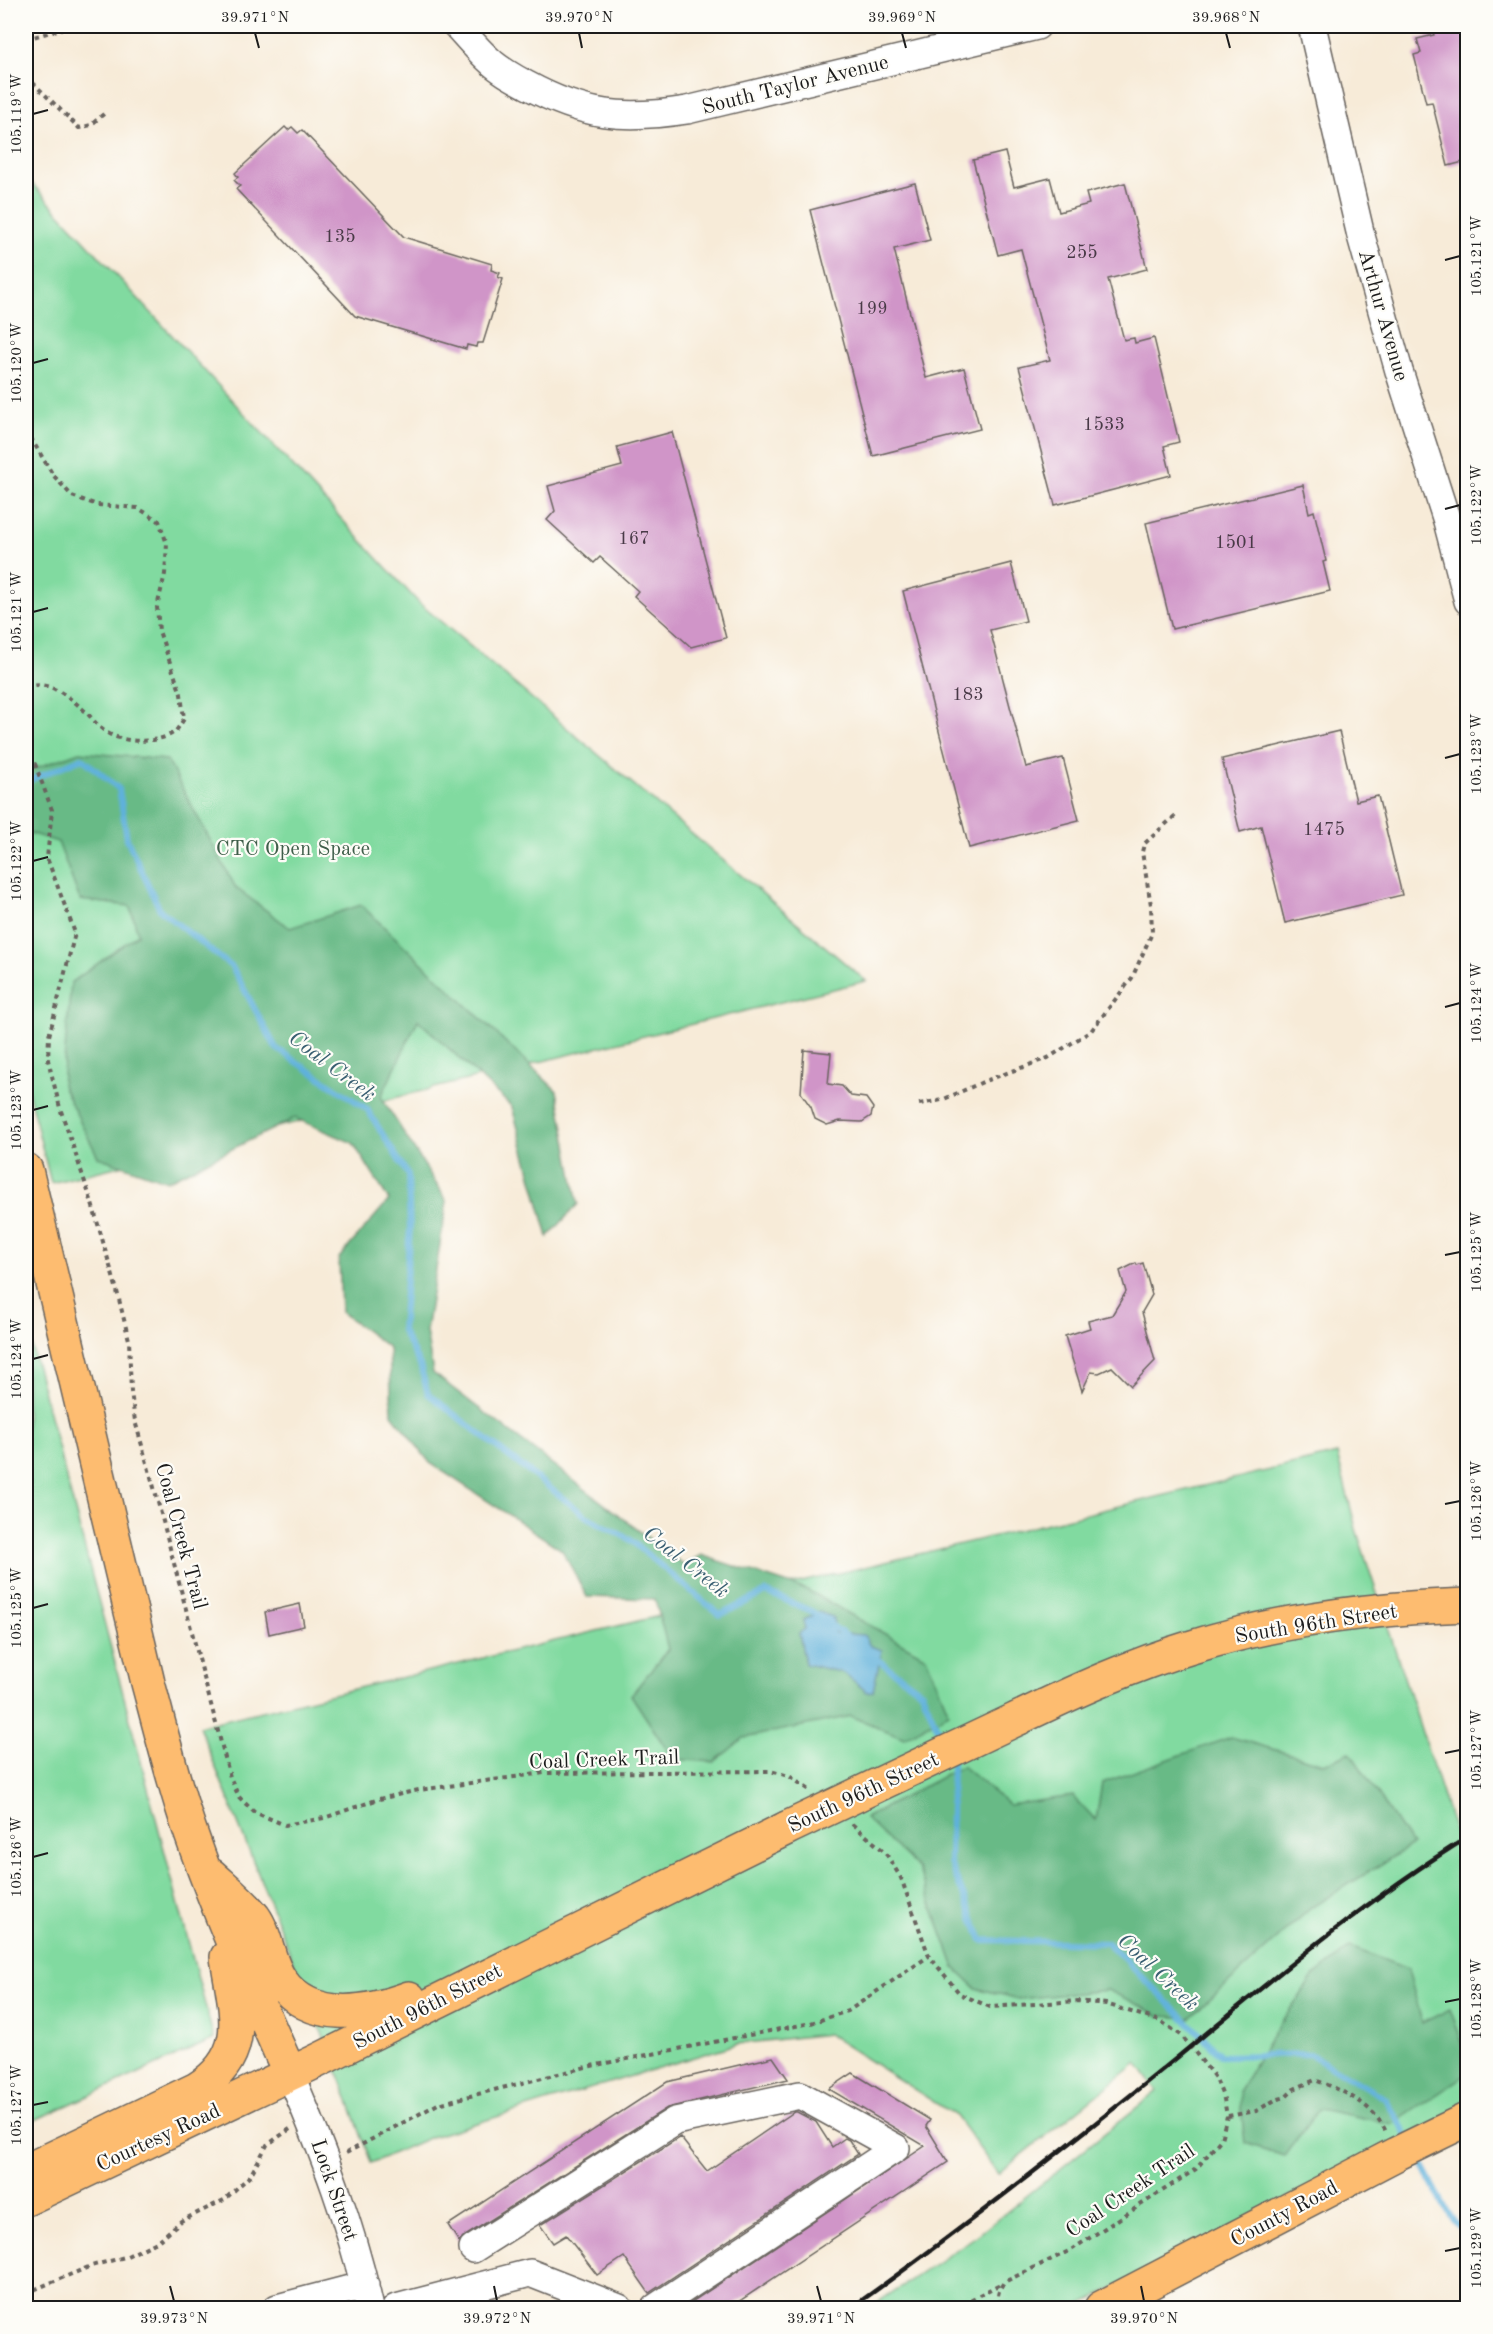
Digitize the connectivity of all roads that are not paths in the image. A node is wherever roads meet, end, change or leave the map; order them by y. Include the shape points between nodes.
1 (457, 26) edge
2 (1037, 26) edge
3 (1312, 26) edge
4 (1467, 601) edge
5 (26, 1170) edge
6 (1467, 1605) edge
7 (203, 1867) junction
8 (221, 1913) junction
9 (532, 1954) junction
10 (290, 2074) junction
11 (1455, 2125) edge
12 (26, 2171) edge
13 (26, 2199) edge
14 (473, 2249) dead end
15 (368, 2297) edge
16 (1107, 2307) edge
17 (277, 2308) edge
18 (396, 2308) edge
19 (619, 2308) edge
20 (655, 2308) edge

1 - 2 street, South Taylor Avenue via 490,61 552,99 612,116 687,110
3 - 4 street, Arthur Avenue via 1361,236 1447,521
5 - 7 main road via 148,1683
6 - 9 main road, South 96th Street, bridge via 1368,1610 1252,1631 1146,1662 1082,1687
7 - 8 main road
7 - 9 main road via 255,1918 281,1981 302,2001 324,2010 353,2013 384,2007
8 - 10 main road
8 - 12 main road via 237,2030 225,2063 197,2089
9 - 10 main road, South 96th Street
10 - 13 main road, Courtesy Road
10 - 15 street, Lock Street via 344,2208
11 - 16 main road, County Road via 1392,2148
14 - 20 street via 675,2121 800,2096 896,2148
15 - 17 street
18 - 19 street via 530,2273

